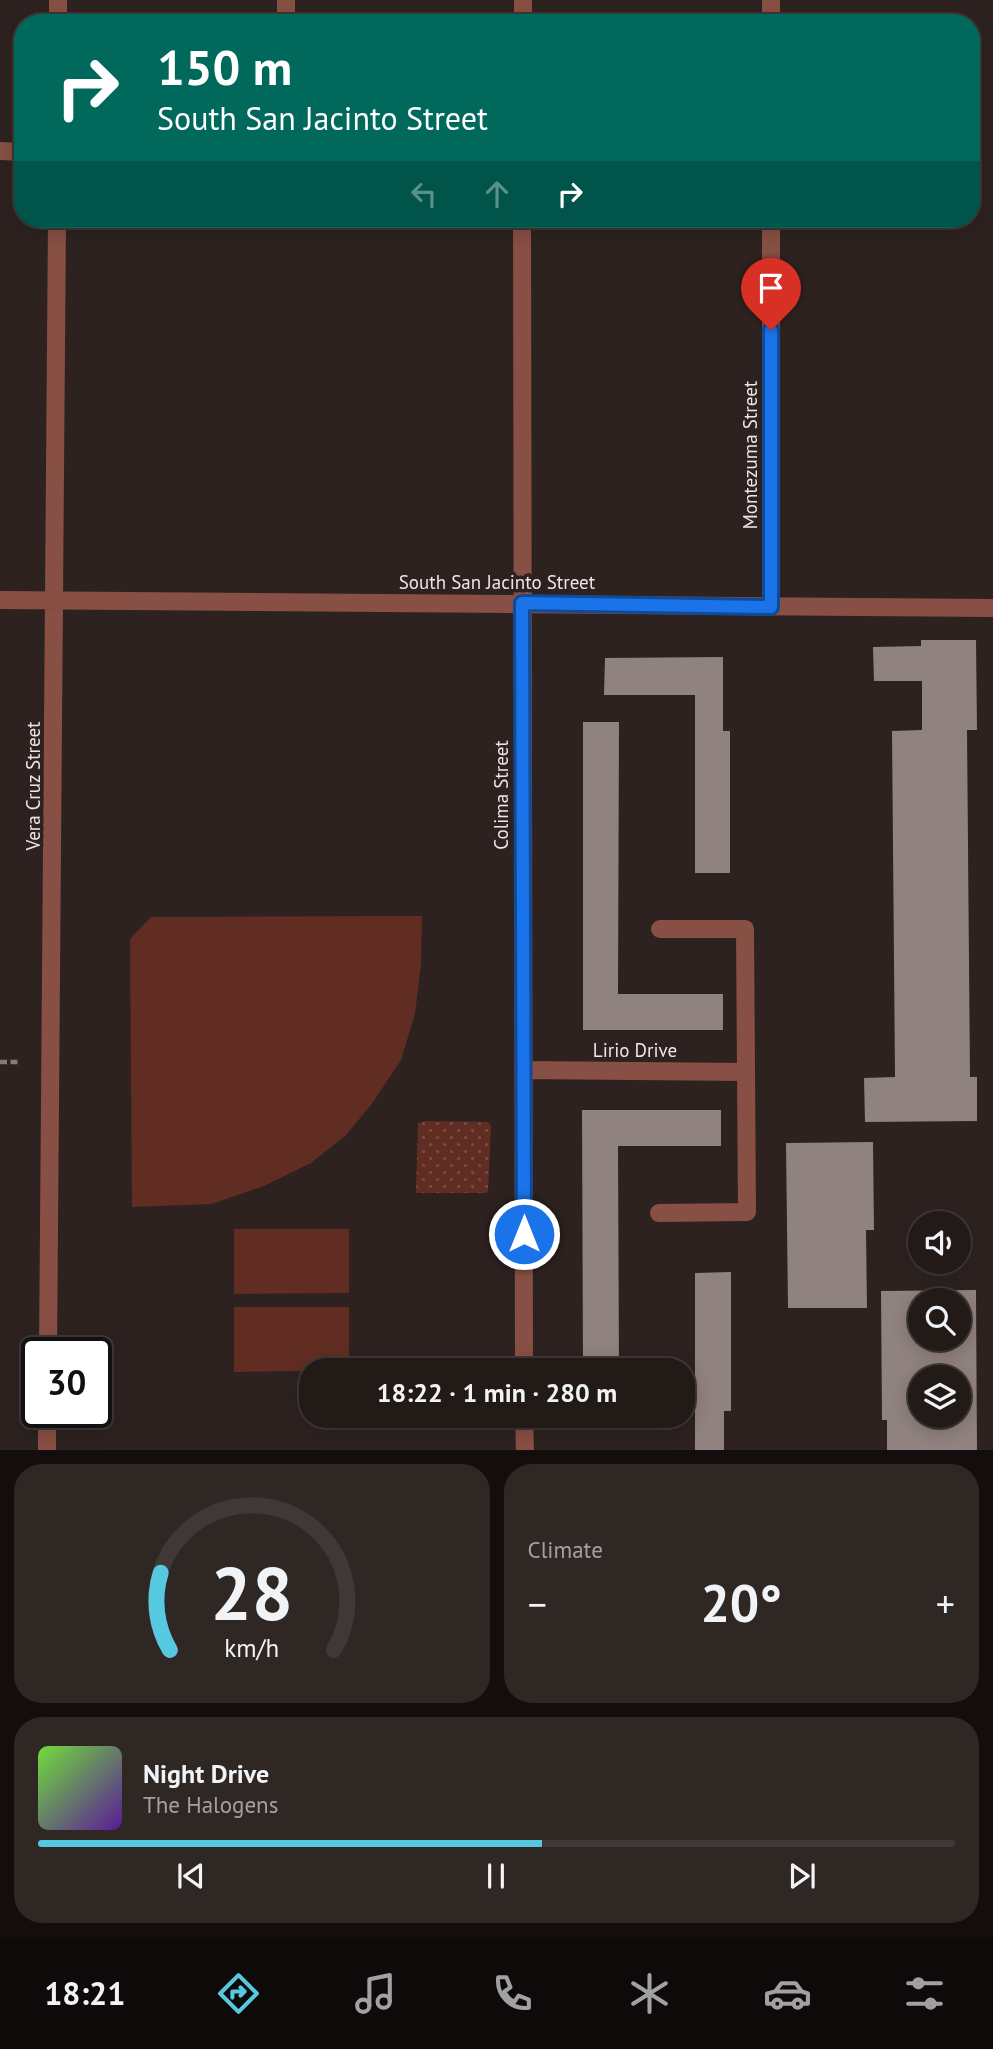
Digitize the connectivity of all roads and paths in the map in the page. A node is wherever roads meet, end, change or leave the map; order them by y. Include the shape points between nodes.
1 (57, 228) edge
2 (522, 228) edge
3 (771, 228) edge
4 (0, 600) edge
5 (55, 601) junction
6 (522, 603) junction
7 (771, 607) junction
8 (993, 608) edge
9 (660, 929) dead end
10 (0, 1062) edge
11 (20, 1062) dead end
12 (523, 1070) junction
13 (746, 1072) junction
14 (659, 1213) dead end
15 (48, 1337) edge
16 (524, 1358) edge
17 (47, 1428) edge
18 (524, 1428) edge
19 (47, 1450) edge
20 (525, 1450) edge

1 - 5 street, Vera Cruz Street
2 - 6 street, Colima Street
3 - 7 street, Montezuma Street
4 - 5 street, South San Jacinto Street
5 - 6 street, South San Jacinto Street
5 - 15 street, Vera Cruz Street
6 - 7 street, South San Jacinto Street
6 - 12 street, Colima Street
7 - 8 street, South San Jacinto Street
9 - 13 street via 746,929
10 - 11 path
12 - 13 street, Lirio Drive
12 - 16 street, Colima Street
13 - 14 street via 747,1212
17 - 19 street
18 - 20 street

